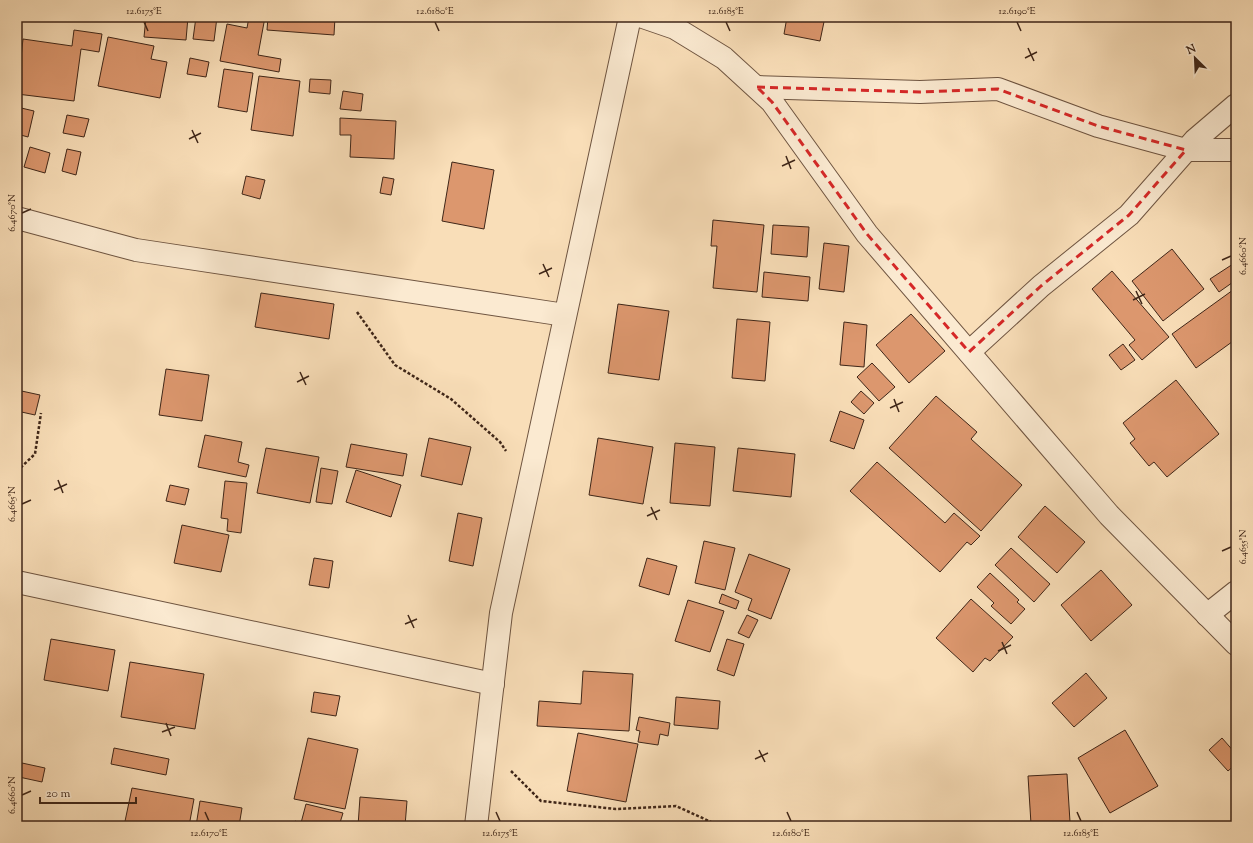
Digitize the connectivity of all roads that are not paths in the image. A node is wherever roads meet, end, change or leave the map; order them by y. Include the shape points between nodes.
1 (630, 17) edge
2 (642, 17) edge
3 (757, 87) junction
4 (1236, 105) edge
5 (1186, 150) junction
6 (1236, 150) edge
7 (17, 218) edge
8 (565, 315) junction
9 (969, 352) junction
10 (17, 582) edge
11 (1236, 592) edge
12 (1207, 615) junction
13 (1236, 644) edge
14 (493, 684) junction
15 (476, 826) edge

1 - 8 street
2 - 3 street via 675,28 724,58
3 - 5 street via 920,92 998,89 1098,126
3 - 9 street via 772,102 866,234
4 - 5 street
5 - 6 street
5 - 9 street via 1129,214 1041,286
7 - 8 street via 136,250
8 - 14 street via 501,613
9 - 12 street via 1109,515
10 - 14 street
11 - 12 street
12 - 13 street
14 - 15 street

